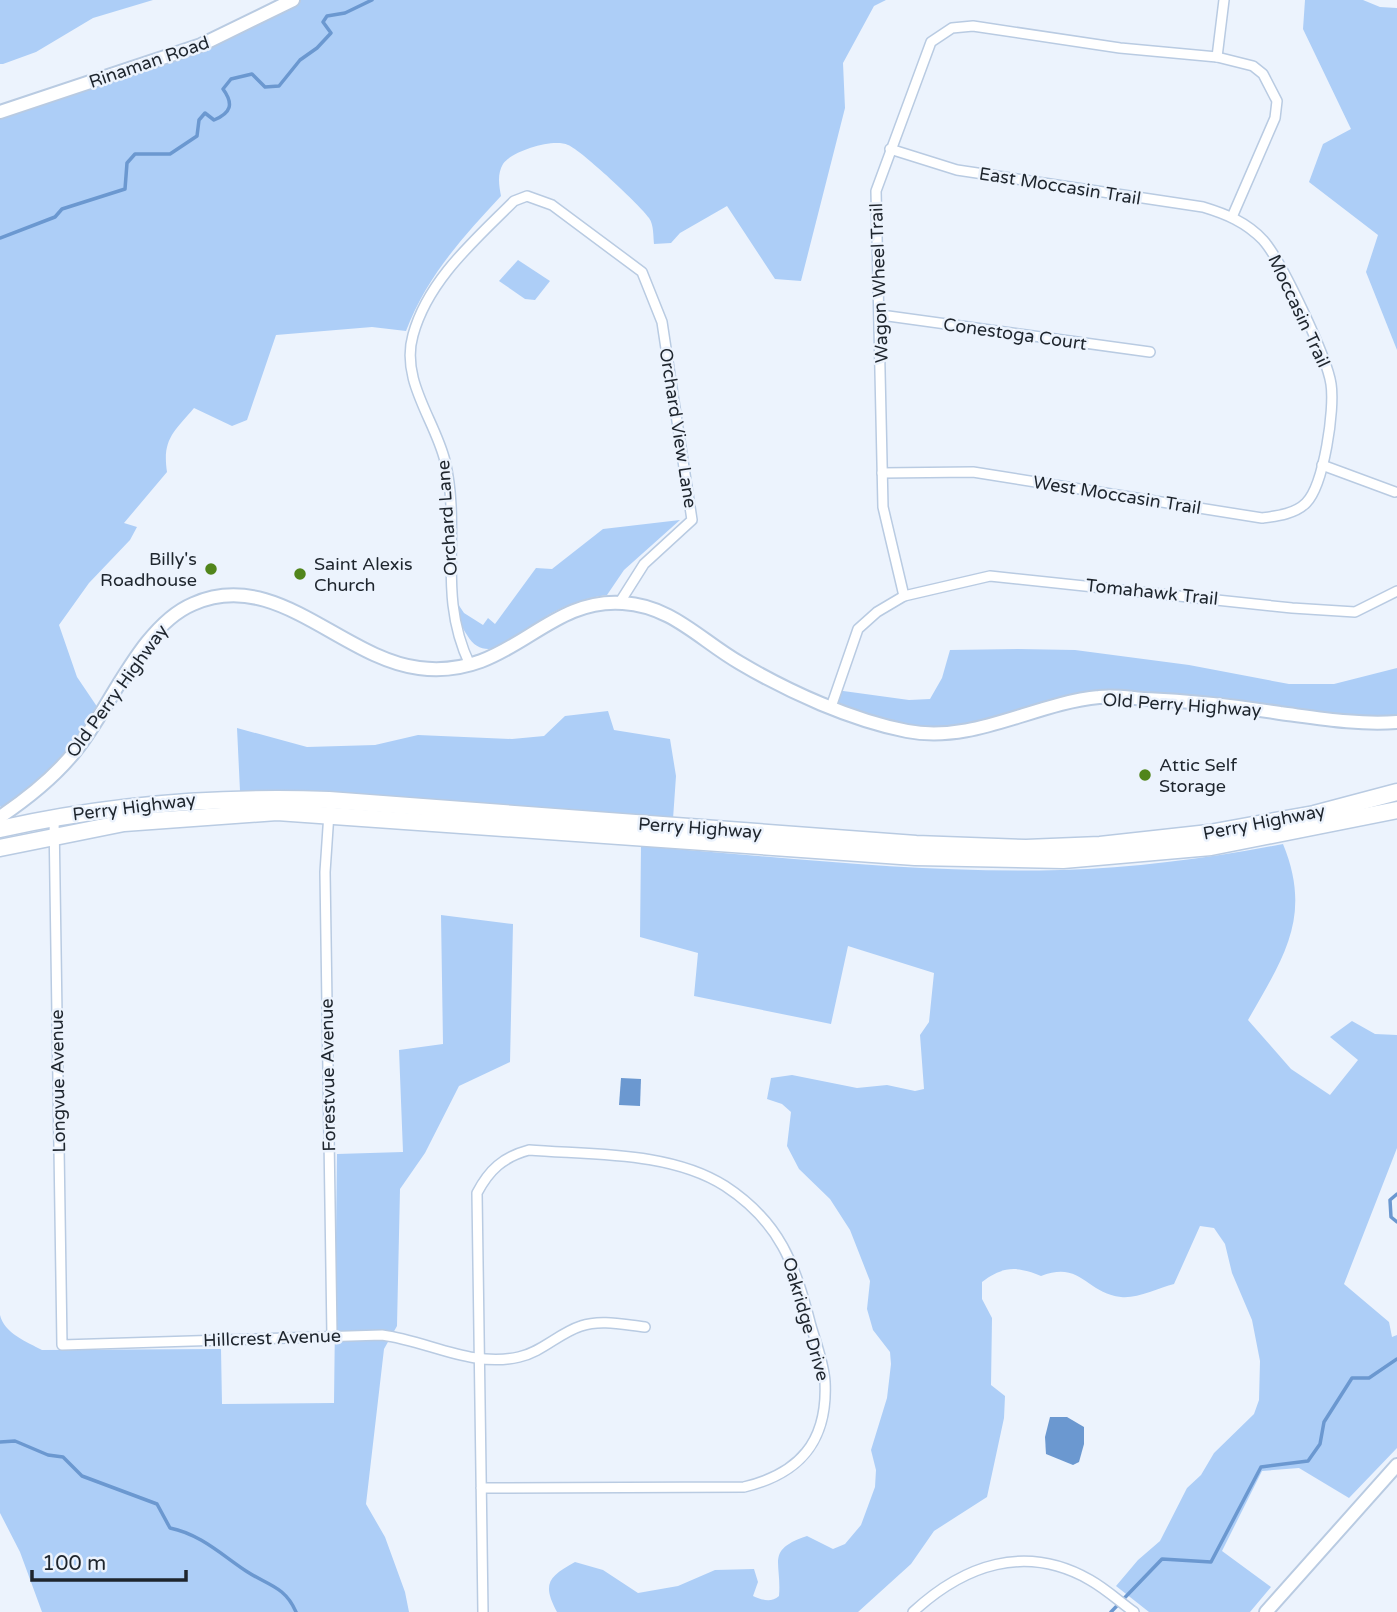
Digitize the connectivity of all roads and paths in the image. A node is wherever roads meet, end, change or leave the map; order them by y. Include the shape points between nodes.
1 (293, 0) edge
2 (1224, 0) edge
3 (1217, 57) junction
4 (0, 112) edge
5 (890, 149) junction
6 (1232, 217) junction
7 (642, 272) joint
8 (881, 315) junction
9 (1150, 352) dead end
10 (1322, 465) junction
11 (882, 473) junction
12 (1395, 492) edge
13 (1397, 591) edge
14 (904, 596) junction
15 (620, 602) junction
16 (470, 665) junction
17 (831, 707) junction
18 (1397, 722) edge
19 (1397, 792) edge
20 (1397, 810) edge
21 (329, 813) junction
22 (0, 817) edge
23 (54, 818) junction
24 (0, 830) edge
25 (54, 836) junction
26 (0, 848) edge
27 (645, 1327) dead end
28 (332, 1336) junction
29 (62, 1345) joint
30 (478, 1360) junction
31 (1397, 1465) edge
32 (481, 1488) junction
33 (483, 1612) edge
34 (913, 1612) edge
35 (1134, 1612) edge
36 (1266, 1612) edge

1 - 4 street, Rinaman Road via 201,45
2 - 3 street
3 - 5 street, Wagon Wheel Trail via 973,26 952,28 931,42
3 - 6 street, Wagon Wheel Trail via 1253,66 1270,84 1277,109
5 - 6 street, East Moccasin Trail via 957,170 1203,208
5 - 8 street, Wagon Wheel Trail via 876,191
6 - 10 street, Moccasin Trail via 1275,254 1327,369 1331,402
7 - 15 street, Orchard View Lane via 662,322 692,520 644,564
7 - 16 street, Orchard Lane via 533,196 514,201 444,274 425,304 410,349 416,390 446,464 451,605 457,638
8 - 9 street, Conestoga Court
8 - 11 street, Wagon Wheel Trail
10 - 11 street, West Moccasin Trail via 1307,502 1296,510 1262,518 973,472
10 - 12 street
11 - 14 street, Wagon Wheel Trail via 884,523
13 - 14 street, Tomahawk Trail via 1354,612 990,576
14 - 17 street via 858,629
15 - 16 street, Old Perry Highway via 582,607 499,656
15 - 17 street, Old Perry Highway via 671,614 735,660
16 - 22 street, Old Perry Highway via 432,670 378,659 293,610 260,598 230,595 200,601 174,615 151,638 64,765
17 - 18 street, Old Perry Highway via 906,731 937,734 967,731 1100,697
19 - 23 highway, Perry Highway via 1244,828 1063,847 940,846 304,799 181,800
20 - 21 highway, Perry Highway via 1162,853 988,861
21 - 25 highway, Perry Highway via 222,814 124,823
21 - 28 street, Forestvue Avenue via 325,872
23 - 24 highway, Perry Highway
23 - 25 street, Longvue Avenue
25 - 26 highway, Perry Highway
25 - 29 street, Longvue Avenue
27 - 30 street via 581,1326 519,1357
28 - 29 street, Hillcrest Avenue
28 - 30 street, Hillcrest Avenue via 414,1339
30 - 32 street, Oakridge Drive
30 - 32 street, Oakridge Drive via 477,1192 501,1161 528,1150 687,1167 756,1208 785,1246 825,1380 824,1408 807,1454 767,1482 744,1487
31 - 36 street
32 - 33 street, Oakridge Drive
34 - 35 street via 956,1578 1015,1561 1060,1566 1091,1580

